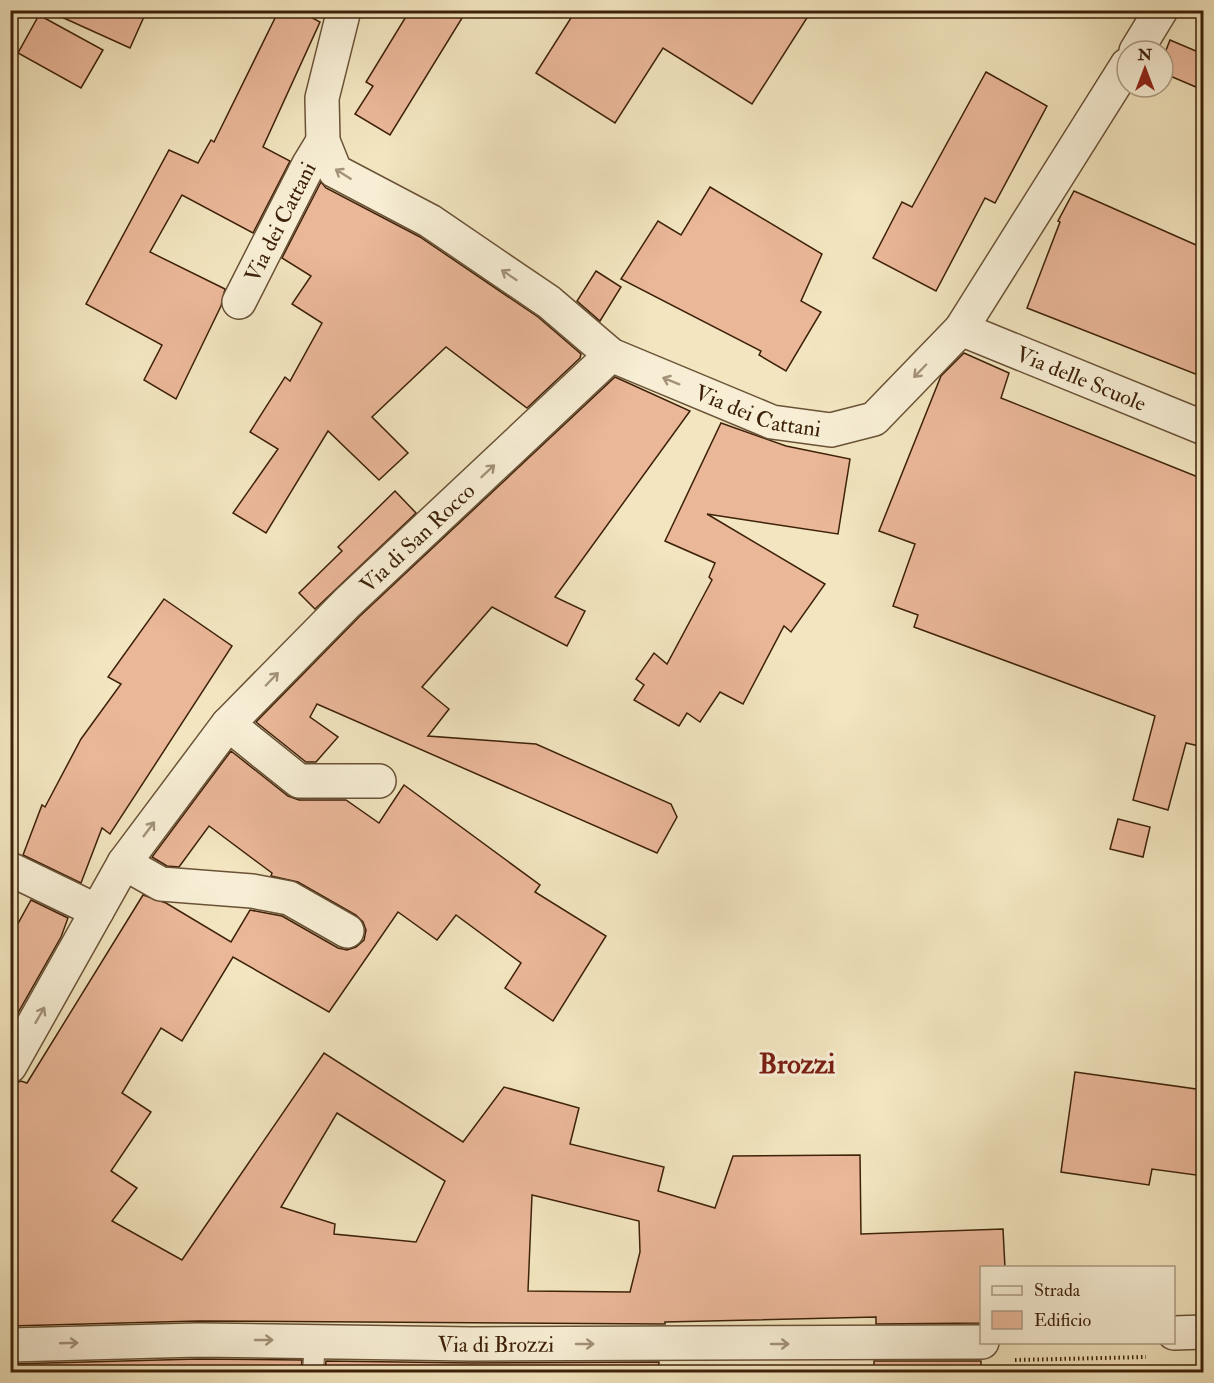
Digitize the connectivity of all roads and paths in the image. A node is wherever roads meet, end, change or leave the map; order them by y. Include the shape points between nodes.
1 (344, 10) edge
2 (1161, 10) edge
3 (1143, 39) edge
4 (1115, 84) edge
5 (323, 141) junction
6 (239, 302) dead end
7 (961, 329) junction
8 (611, 355) junction
9 (1203, 428) edge
10 (228, 724) junction
11 (379, 781) dead end
12 (124, 863) junction
13 (10, 869) edge
14 (97, 911) junction
15 (347, 931) dead end
16 (10, 1066) edge
17 (1203, 1332) edge
18 (315, 1340) junction
19 (1175, 1342) edge
20 (10, 1345) edge
21 (1165, 1345) edge
22 (993, 1351) edge
23 (470, 1358) edge
24 (313, 1372) edge

1 - 5 street, Via dei Cattani via 322,98
2 - 3 street
4 - 7 street, Via dei Cattani
5 - 6 street, Via dei Cattani
8 -> 5 street, Via dei Cattani via 549,302 430,221 335,171
7 -> 8 street, Via dei Cattani via 874,419 831,430 772,422
7 - 9 street, Via delle Scuole
10 -> 8 street, Via di San Rocco via 347,603
10 - 11 street via 299,781
12 -> 10 street, Via di San Rocco
12 - 14 street, Via di San Rocco
12 - 15 street via 161,884 252,891 288,898
13 - 14 street
16 -> 14 street, Via di San Rocco
17 - 19 street
20 -> 18 street, Via di Brozzi
18 - 23 street, Via di Brozzi
18 - 24 lane
21 - 22 path
23 -> 22 street, Via di Brozzi

